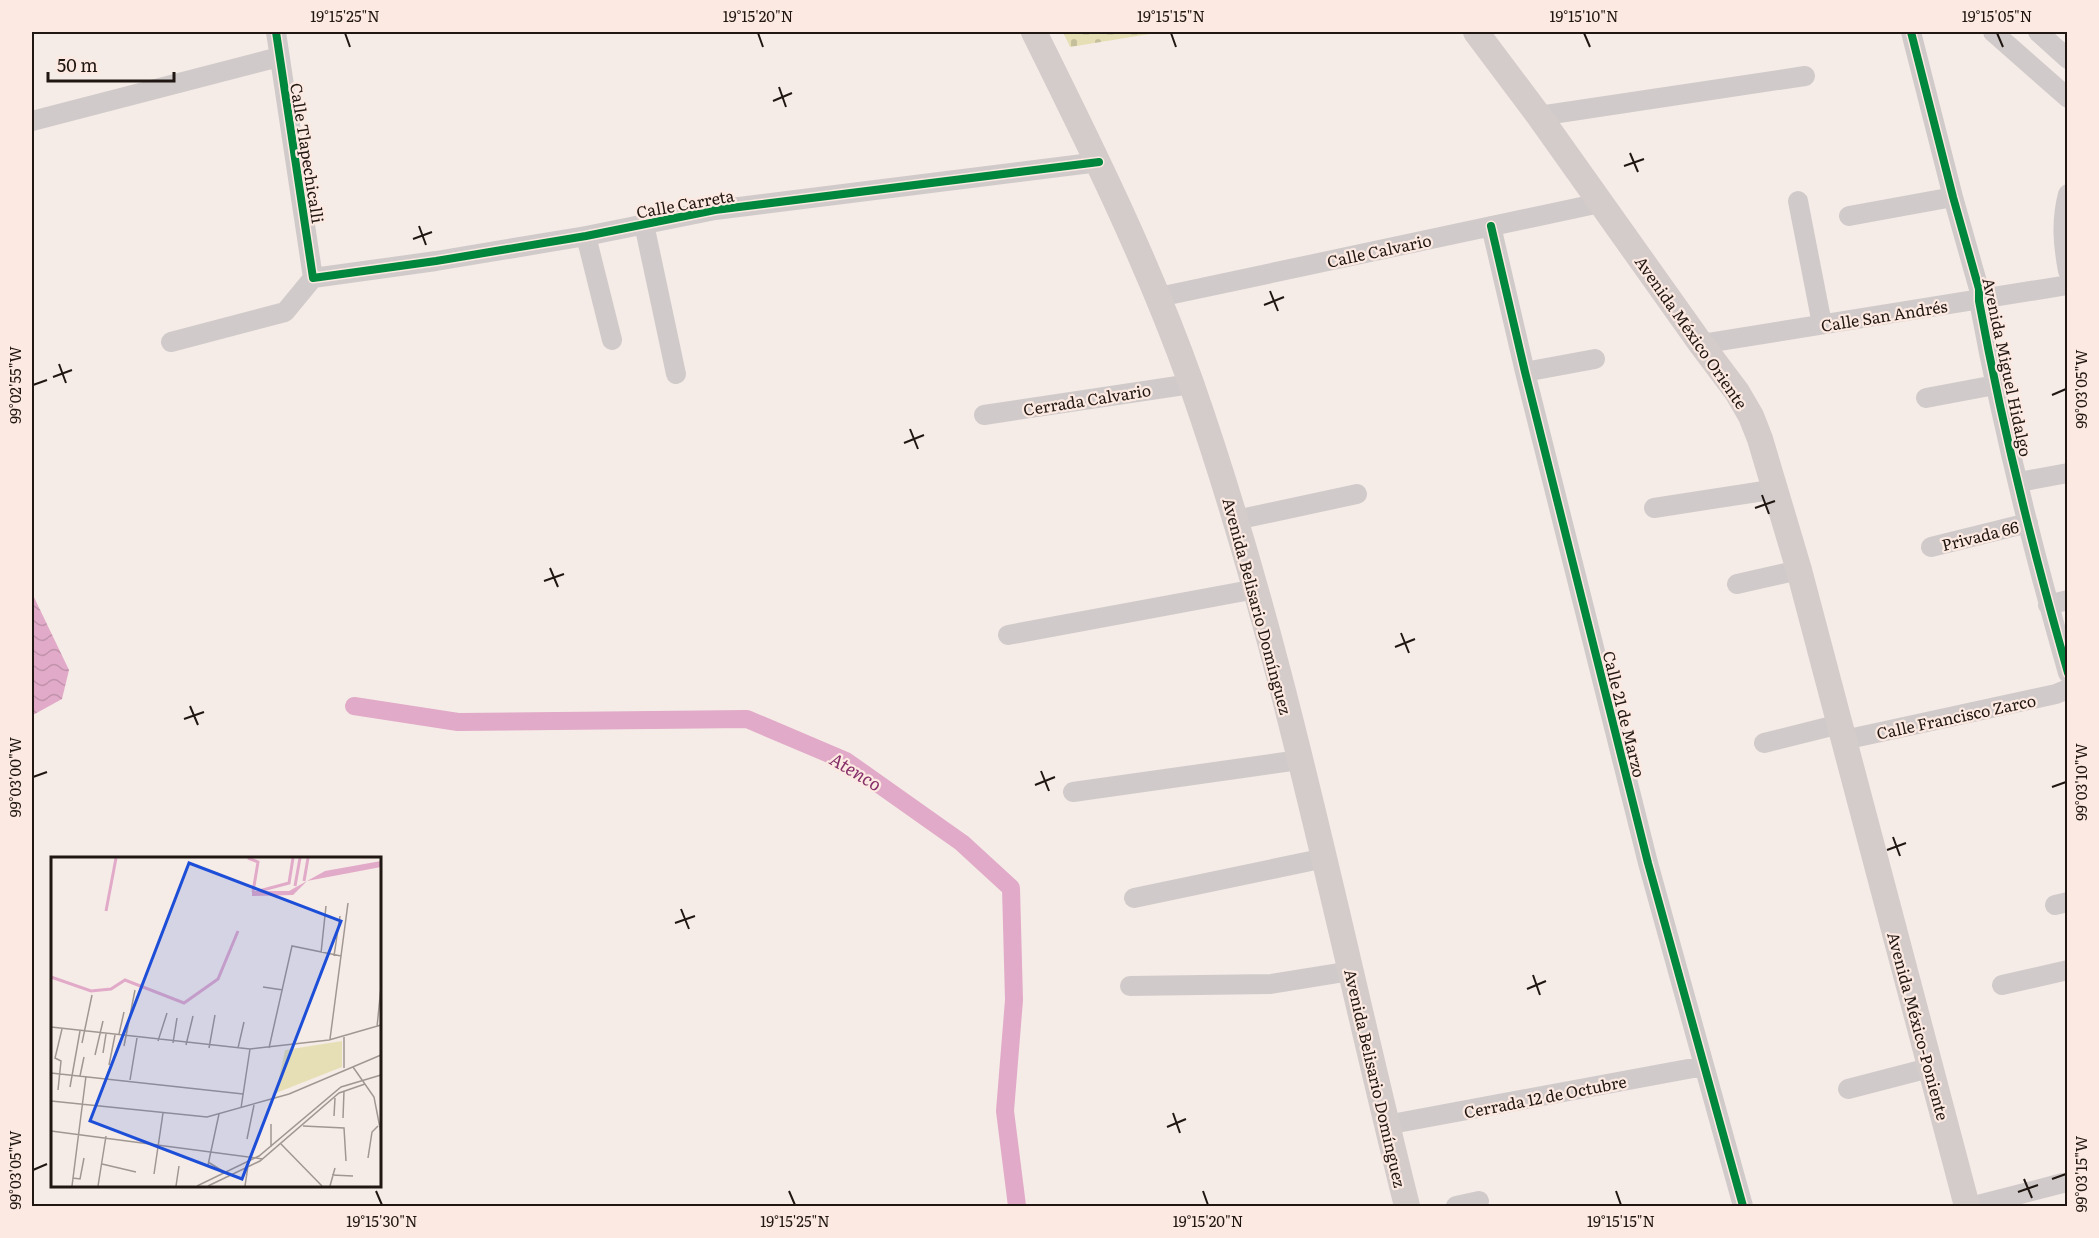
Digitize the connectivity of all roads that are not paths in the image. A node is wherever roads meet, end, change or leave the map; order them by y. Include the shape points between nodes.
1 (276, 32) edge
2 (1034, 32) edge
3 (1476, 32) edge
4 (1911, 32) edge
5 (1994, 32) edge
6 (2038, 32) edge
7 (279, 57) junction
8 (2067, 59) edge
9 (1805, 76) dead end
10 (2067, 98) edge
11 (1539, 116) junction
12 (32, 121) edge
13 (1099, 162) junction
14 (2067, 194) edge
15 (1953, 197) junction
16 (1798, 201) dead end
17 (1600, 203) junction
18 (1849, 216) dead end
19 (644, 224) junction
20 (1491, 226) junction
21 (586, 236) junction
22 (2067, 271) edge
23 (313, 278) junction
24 (2067, 285) edge
25 (1159, 297) junction
26 (1979, 300) junction
27 (1822, 324) junction
28 (612, 340) dead end
29 (171, 342) dead end
30 (1701, 344) junction
31 (1595, 359) dead end
32 (1526, 372) junction
33 (676, 374) dead end
34 (1191, 384) junction
35 (1995, 386) junction
36 (1926, 398) dead end
37 (984, 415) dead end
38 (2067, 473) edge
39 (2019, 482) junction
40 (1777, 489) junction
41 (1357, 494) dead end
42 (1654, 508) dead end
43 (1236, 520) junction
44 (2028, 523) junction
45 (1931, 547) dead end
46 (1799, 570) junction
47 (1737, 584) dead end
48 (1256, 589) junction
49 (2067, 600) edge
50 (2048, 605) junction
51 (1008, 635) dead end
52 (2067, 673) edge
53 (2067, 689) edge
54 (1842, 732) junction
55 (1764, 743) dead end
56 (1299, 760) junction
57 (1073, 792) dead end
58 (1872, 846) joint
59 (1325, 858) junction
60 (1134, 898) dead end
61 (2067, 970) edge
62 (1351, 971) junction
63 (2002, 985) dead end
64 (1130, 987) dead end
65 (1704, 1066) junction
66 (1929, 1068) junction
67 (1848, 1089) dead end
68 (1386, 1125) junction
69 (2063, 1183) dead end
70 (1479, 1201) dead end
71 (1407, 1206) edge
72 (1456, 1206) edge
73 (1743, 1206) edge
74 (1967, 1206) edge
75 (1974, 1206) edge

1 - 7 street, Calle Tlapechicalli
2 - 13 main road, Avenida Belisario Domínguez
3 - 11 main road, Avenida México Oriente
4 - 15 street, Avenida Miguel Hidalgo
5 - 10 street
6 - 8 street
7 - 12 street
7 - 23 street, Calle Tlapechicalli
9 - 11 street
11 - 17 main road, Avenida México Oriente
13 - 19 street, Calle Carreta via 715,210
13 - 25 main road, Avenida Belisario Domínguez
14 - 22 street via 2062,240
15 - 18 street
15 - 26 street, Avenida Miguel Hidalgo
16 - 27 street
17 - 20 street, Calle Calvario
17 - 30 main road, Avenida México Oriente
19 - 21 street, Calle Carreta
19 - 33 street
20 - 25 street, Calle Calvario
20 - 32 street, Calle 21 de Marzo
21 - 23 street, Calle Carreta
21 - 28 street
23 - 29 street via 285,312
24 - 26 street, Calle San Andrés
25 - 34 main road, Avenida Belisario Domínguez
26 - 27 street, Calle San Andrés
26 - 35 street, Avenida Miguel Hidalgo
27 - 30 street, Calle San Andrés
30 - 40 main road, Avenida México Oriente via 1751,416
31 - 32 street
32 - 65 street, Calle 21 de Marzo via 1648,863
34 - 37 street, Cerrada Calvario
34 - 43 main road, Avenida Belisario Domínguez
35 - 36 street
35 - 39 street, Avenida Miguel Hidalgo
38 - 39 street
39 - 44 street, Avenida Miguel Hidalgo
40 - 42 street
40 - 46 main road, Avenida México Oriente
41 - 43 street
43 - 48 main road, Avenida Belisario Domínguez
44 - 45 street, Privada 66
44 - 50 street, Avenida Miguel Hidalgo
46 - 47 street
46 - 54 main road, Avenida México Oriente
48 - 51 street
48 - 56 main road, Avenida Belisario Domínguez
49 - 50 street
50 - 52 street, Avenida Miguel Hidalgo
53 - 54 street, Calle Francisco Zarco
54 - 55 street, Calle Francisco Zarco
54 - 58 main road, Avenida México Oriente
56 - 57 street
56 - 59 main road, Avenida Belisario Domínguez
58 - 66 main road, Avenida México-Poniente
59 - 60 street
59 - 62 main road, Avenida Belisario Domínguez
61 - 63 street
62 - 64 street via 1271,984
62 - 68 main road, Avenida Belisario Domínguez
65 - 68 street, Cerrada 12 de Octubre
65 - 73 street, Calle 21 de Marzo
66 - 67 street
66 - 74 main road, Avenida México-Poniente
68 - 71 main road, Avenida Belisario Domínguez
69 - 75 street
70 - 72 street

